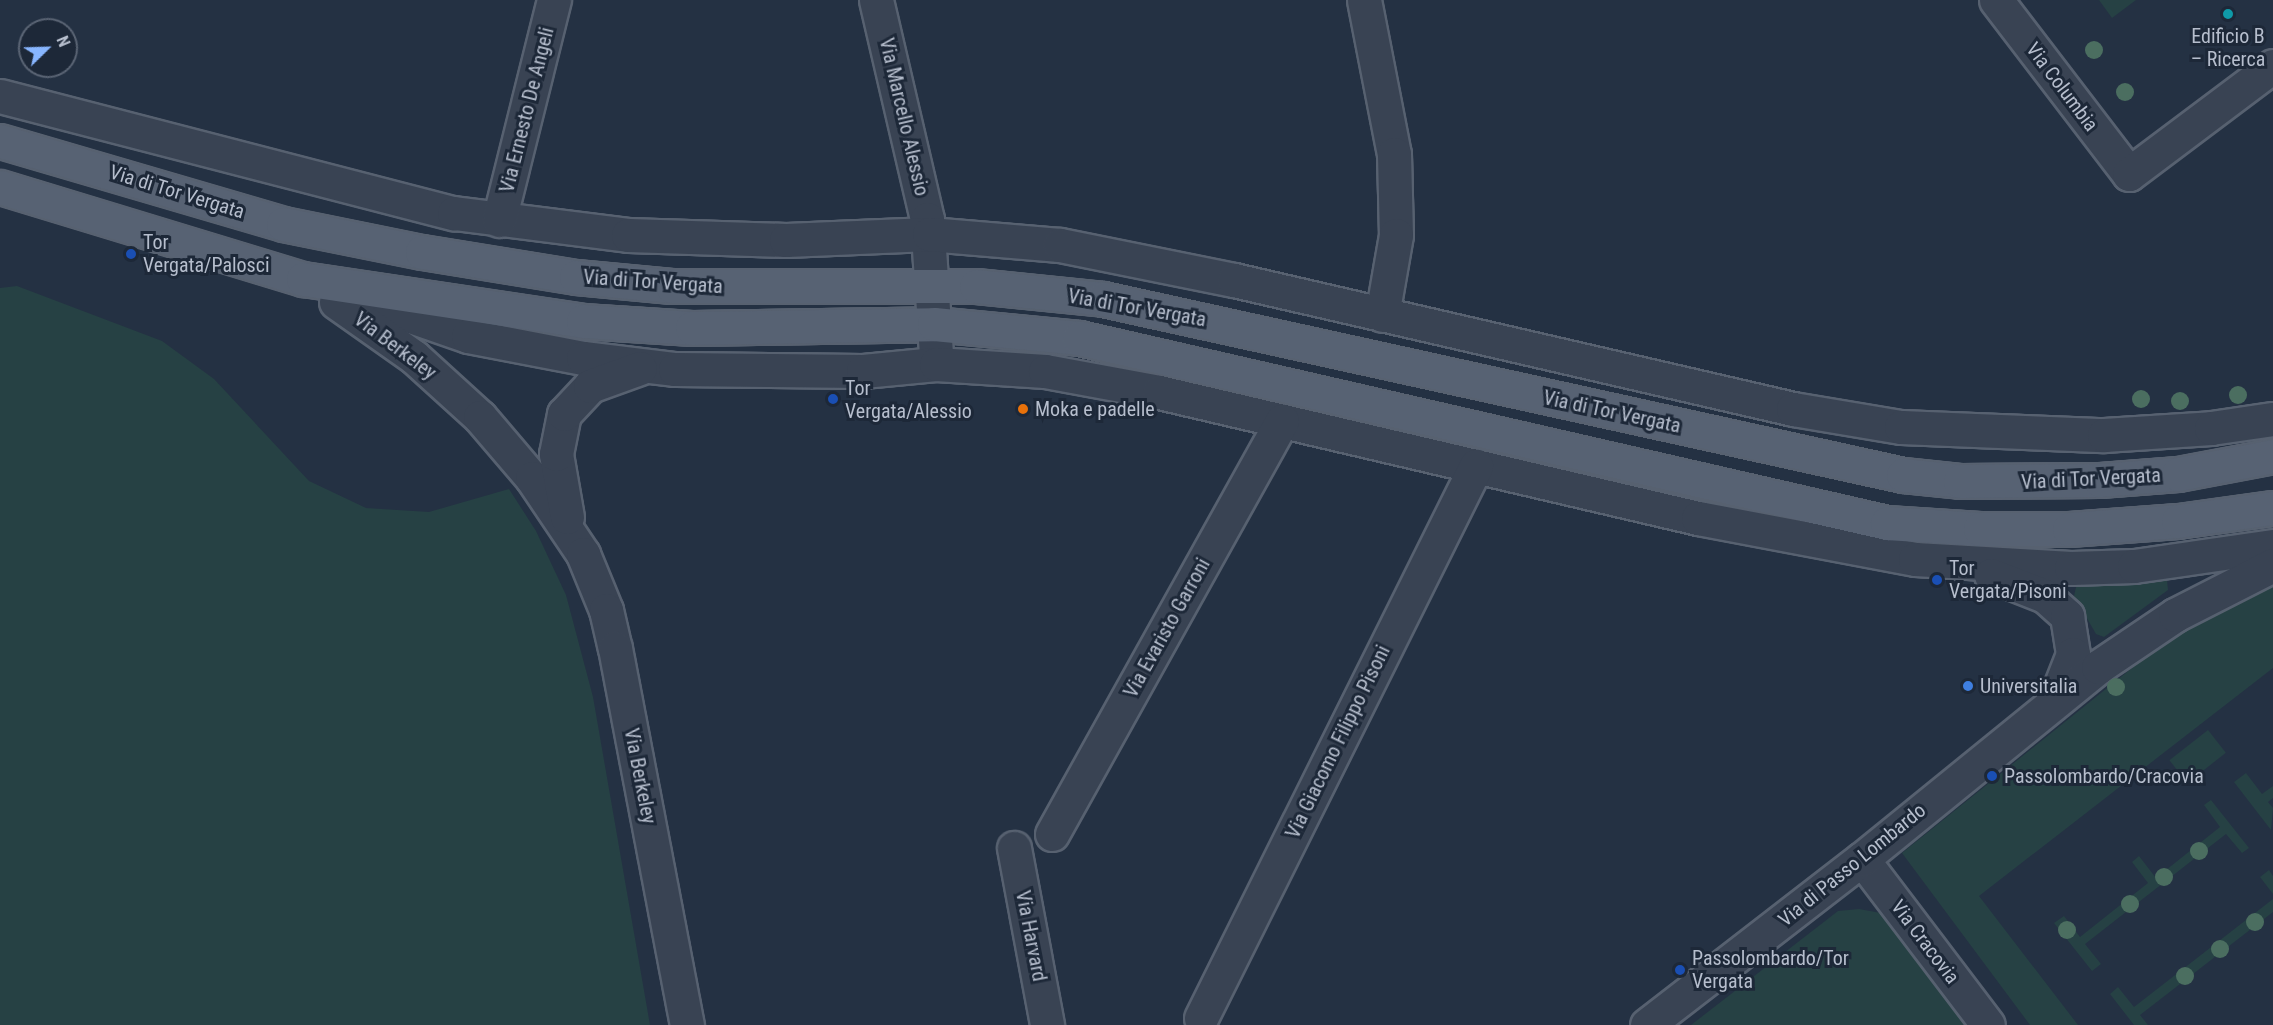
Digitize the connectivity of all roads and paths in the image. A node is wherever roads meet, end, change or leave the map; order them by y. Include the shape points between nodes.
1 (554, 0) edge
2 (876, 0) edge
3 (1364, 0) edge
4 (1996, 0) edge
5 (2273, 66) edge
6 (0, 96) edge
7 (0, 141) edge
8 (0, 187) edge
9 (500, 220) junction
10 (929, 234) junction
11 (303, 279) junction
12 (933, 286) junction
13 (1382, 315) junction
14 (934, 324) junction
15 (936, 364) junction
16 (647, 366) junction
17 (2273, 418) edge
18 (1282, 421) junction
19 (2273, 456) edge
20 (1476, 466) junction
21 (2273, 507) edge
22 (571, 533) junction
23 (2273, 546) edge
24 (1958, 563) junction
25 (2273, 565) edge
26 (2054, 701) junction
27 (1052, 834) dead end
28 (1014, 848) dead end
29 (1862, 859) junction
30 (1201, 1018) dead end
31 (687, 1025) edge
32 (1047, 1025) edge
33 (1647, 1025) edge
34 (1988, 1025) edge

1 - 9 street, Via Ernesto De Angeli
2 - 10 street, Via Marcello Alessio
3 - 13 street via 1390,122 1396,196 1393,268
4 - 5 street, Via Columbia via 2129,174
6 - 9 street via 346,187
7 - 12 main road, Via di Tor Vergata via 312,231 576,277 717,287
8 - 11 main road, Via di Tor Vergata
9 - 10 street via 628,235 737,239
10 - 12 street, Via Marcello Alessio
10 - 13 street via 1071,247
11 - 14 main road, Via di Tor Vergata via 633,326
11 - 16 street, Via di Tor Vergata via 468,336
11 - 22 street, Via Berkeley via 414,357 452,390 516,456
12 - 14 street, Via Marcello Alessio
12 - 19 main road, Via di Tor Vergata via 1043,292 1150,307 1841,463 1935,479 2133,479
13 - 17 street via 1792,409 1901,427 2104,435 2202,429
14 - 15 street, Via Marcello Alessio
14 - 21 main road, Via di Tor Vergata via 1037,332 1113,345 1887,522 1980,530 2058,529 2178,521
15 - 16 street, Via di Tor Vergata via 863,370 738,372
15 - 18 street, Via di Tor Vergata via 1045,371
16 - 22 street, Via Berkeley via 590,386 564,414 556,454
18 - 20 street, Via di Tor Vergata
18 - 27 street, Via Evaristo Garroni
20 - 24 street, Via di Tor Vergata via 1698,518
20 - 30 street, Via Giacomo Filippo Pisoni
22 - 31 street, Via Berkeley via 596,582 613,638
23 - 24 street, Via di Tor Vergata via 2134,566 2071,568
24 - 26 street, Via di Passo Lombardo via 2035,591 2054,601 2067,616 2073,654
25 - 26 street, Via di Passo Lombardo via 2162,623
26 - 29 street, Via di Passo Lombardo
28 - 32 street, Via Harvard
29 - 33 street, Via di Passo Lombardo
29 - 34 street, Via Cracovia

